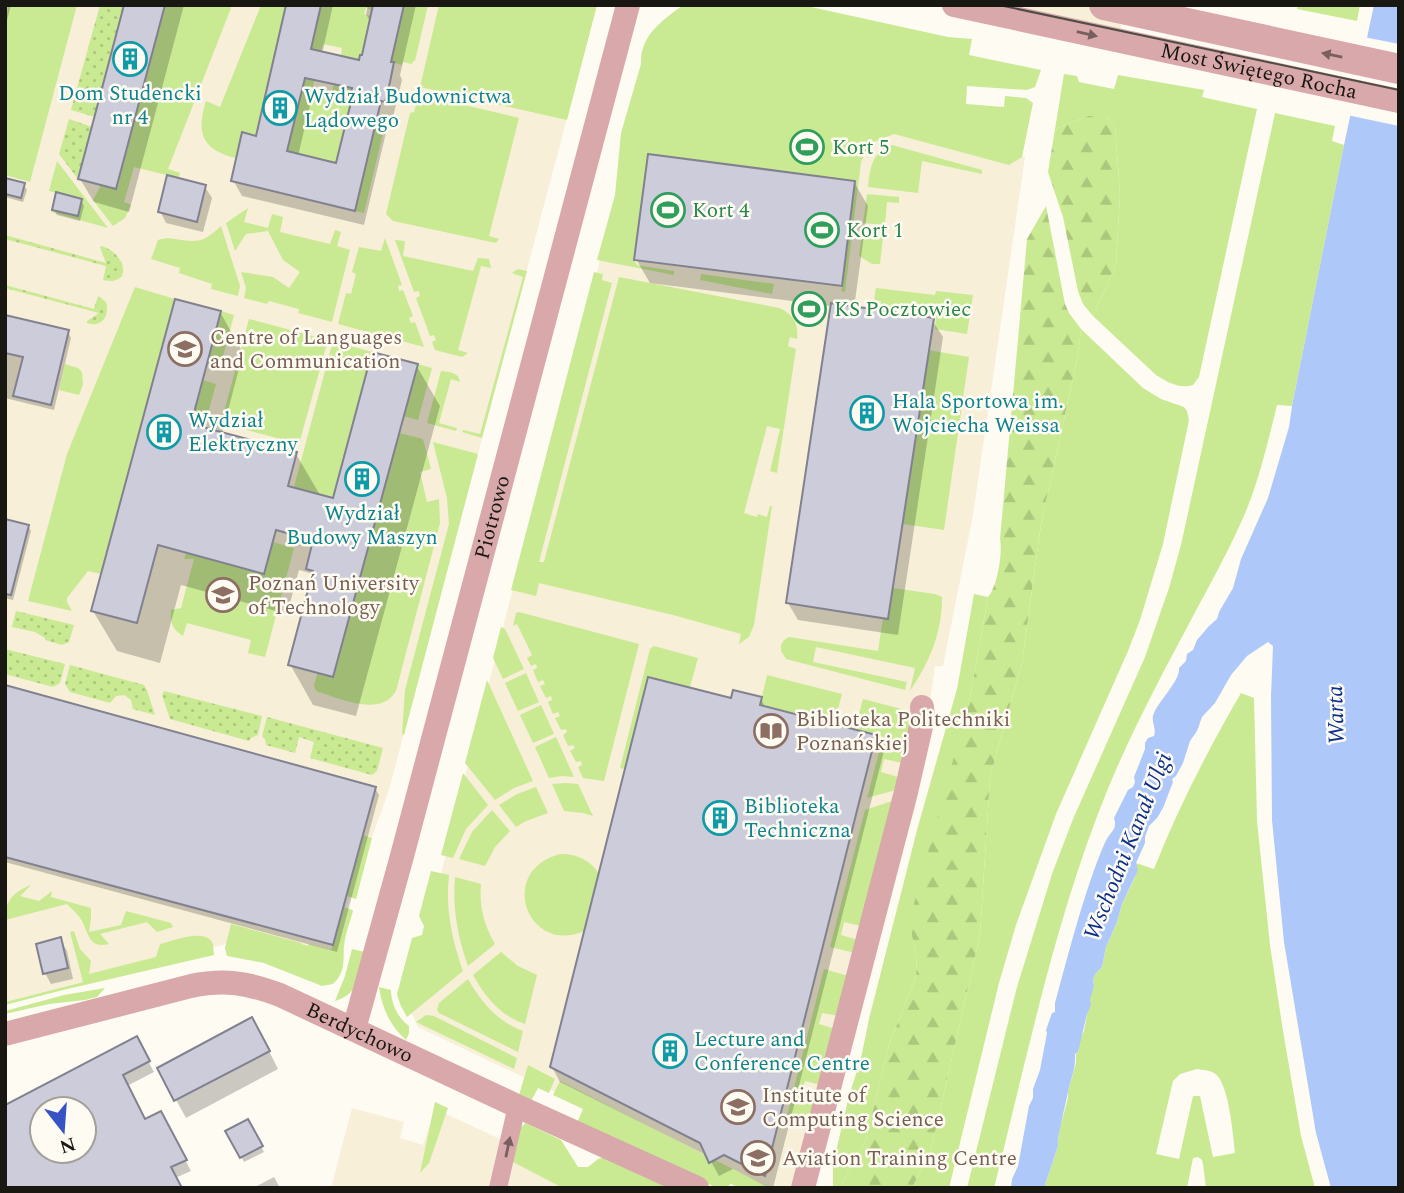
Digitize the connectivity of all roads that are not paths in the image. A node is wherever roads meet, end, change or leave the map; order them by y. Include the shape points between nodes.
1 (628, 5) edge
2 (954, 5) edge
3 (1114, 8) edge
4 (1399, 69) edge
5 (1399, 102) edge
6 (922, 707) dead end
7 (354, 1029) junction
8 (5, 1034) edge
9 (517, 1107) junction
10 (498, 1188) edge
11 (697, 1188) edge
12 (803, 1188) edge

1 - 7 street, Piotrowo
2 -> 5 street, Most Świętego Rocha
4 -> 3 street, Most Świętego Rocha
6 - 12 street via 906,792
7 - 8 street, Berdychowo via 261,988 220,982
7 - 9 street, Berdychowo
10 -> 9 street
9 - 11 street, Berdychowo

